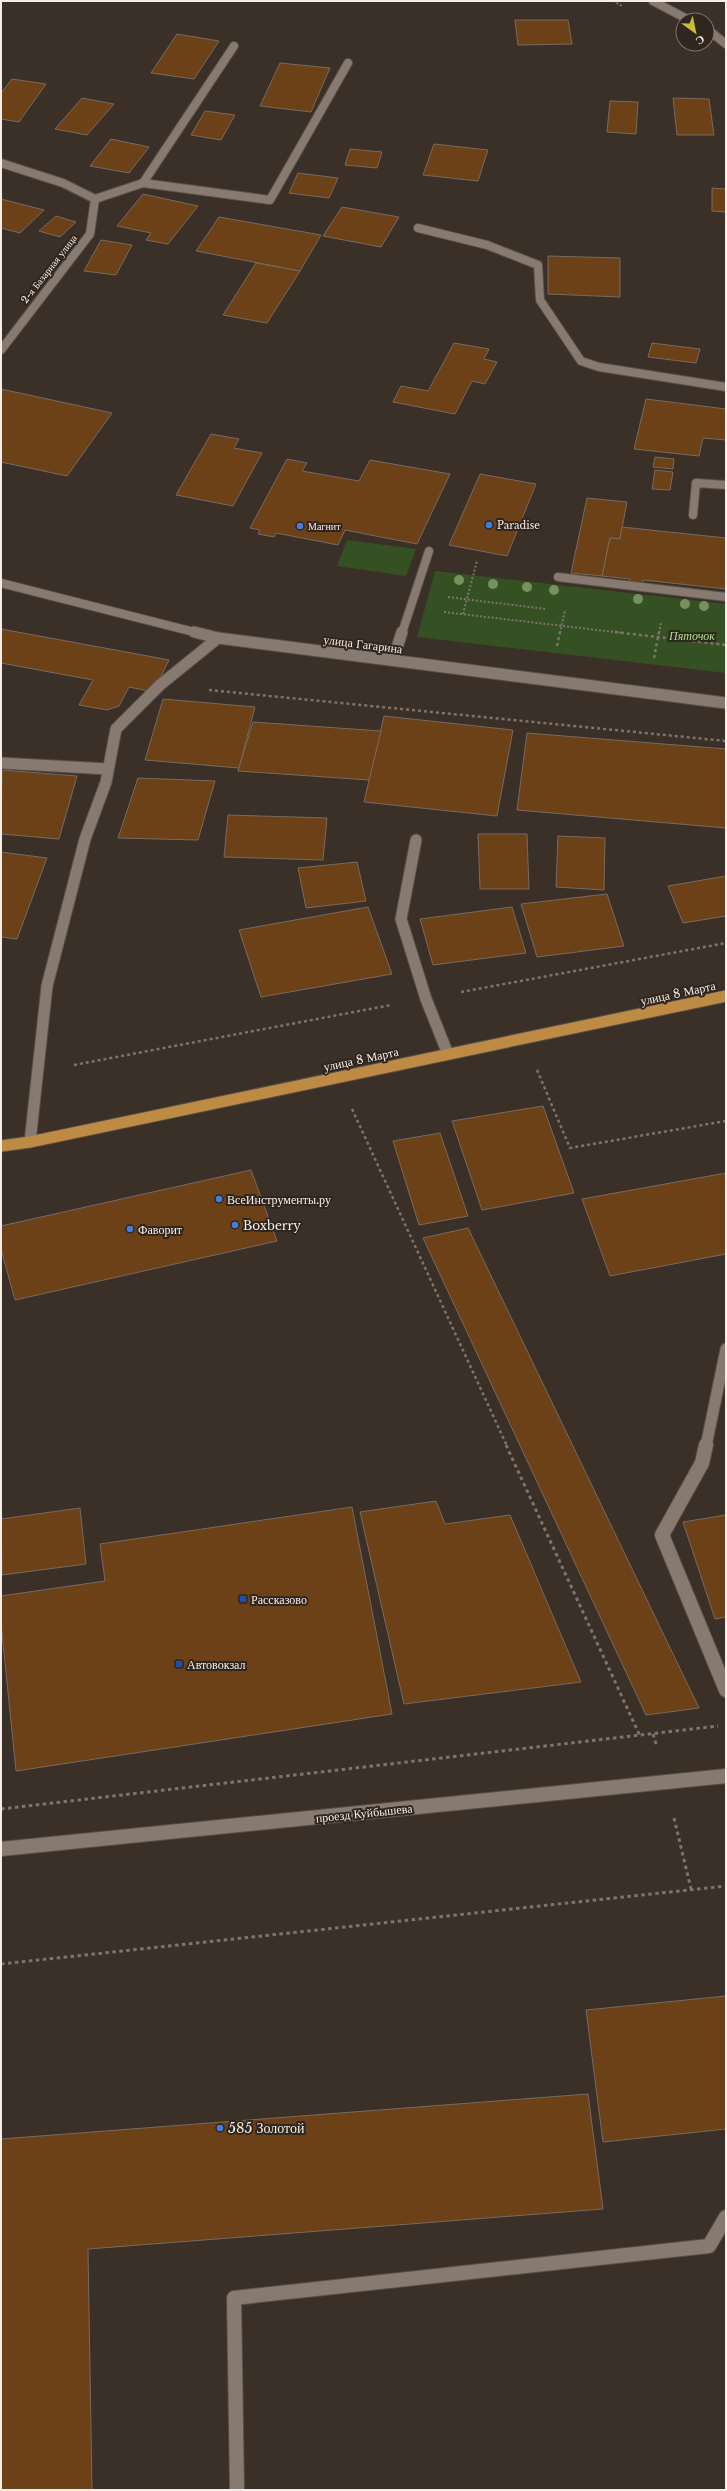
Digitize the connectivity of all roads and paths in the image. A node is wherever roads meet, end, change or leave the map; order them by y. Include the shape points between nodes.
1 (653, 1) edge
2 (675, 13) edge
3 (715, 36) edge
4 (726, 44) edge
5 (234, 46) dead end
6 (348, 63) dead end
7 (1, 163) edge
8 (143, 184) junction
9 (95, 199) junction
10 (418, 228) dead end
11 (1, 350) edge
12 (726, 387) edge
13 (726, 485) edge
14 (693, 515) dead end
15 (429, 551) dead end
16 (477, 561) dead end
17 (558, 577) dead end
18 (572, 578) junction
19 (1, 583) edge
20 (667, 590) junction
21 (726, 597) edge
22 (442, 612) dead end
23 (463, 614) junction
24 (561, 626) junction
25 (658, 637) junction
26 (218, 638) junction
27 (726, 645) edge
28 (556, 650) dead end
29 (393, 660) junction
30 (653, 660) dead end
31 (160, 685) junction
32 (726, 703) edge
33 (726, 741) edge
34 (1, 764) edge
35 (108, 769) junction
36 (416, 840) dead end
37 (726, 943) edge
38 (726, 996) edge
39 (426, 998) junction
40 (448, 1054) junction
41 (536, 1068) dead end
42 (39, 1071) junction
43 (352, 1108) dead end
44 (726, 1121) edge
45 (30, 1142) junction
46 (1, 1146) edge
47 (726, 1349) edge
48 (726, 1690) edge
49 (726, 1725) edge
50 (640, 1736) junction
51 (726, 1776) edge
52 (1, 1809) edge
53 (1, 1849) edge
54 (726, 1886) edge
55 (1, 1964) edge
56 (726, 2217) edge
57 (237, 2490) edge

1 - 2 street
3 - 4 street
5 - 8 street
6 - 8 street via 270,200
7 - 9 street via 63,183
8 - 9 street
9 - 11 street, 2-я Базарная улица via 90,234
10 - 12 street via 487,245 538,265 540,300 581,360 599,367
13 - 14 street via 696,483
15 - 29 street
16 - 23 path
17 - 18 street
18 - 20 street
18 - 24 path
19 - 26 street, улица Гагарина
20 - 21 street
20 - 25 path
22 - 23 path
23 - 24 path
24 - 25 path
24 - 28 path
25 - 27 path
25 - 30 path
26 - 29 street, улица Гагарина
26 - 31 street
29 - 32 street, улица Гагарина
31 - 33 path
31 - 35 street via 116,729
34 - 35 street
35 - 42 street via 106,782 85,838 47,986
36 - 39 street via 401,919
37 - 39 path
38 - 40 main road, улица 8 Марта
39 - 40 street
39 - 42 path
40 - 45 main road, улица 8 Марта
41 - 44 path via 570,1148
42 - 45 street
43 - 50 path
45 - 46 main road, улица 8 Марта
47 - 48 street via 702,1463 662,1535
49 - 50 path
50 - 52 path
51 - 53 street, проезд Куйбышева
54 - 55 path
56 - 57 street via 709,2246 234,2298

